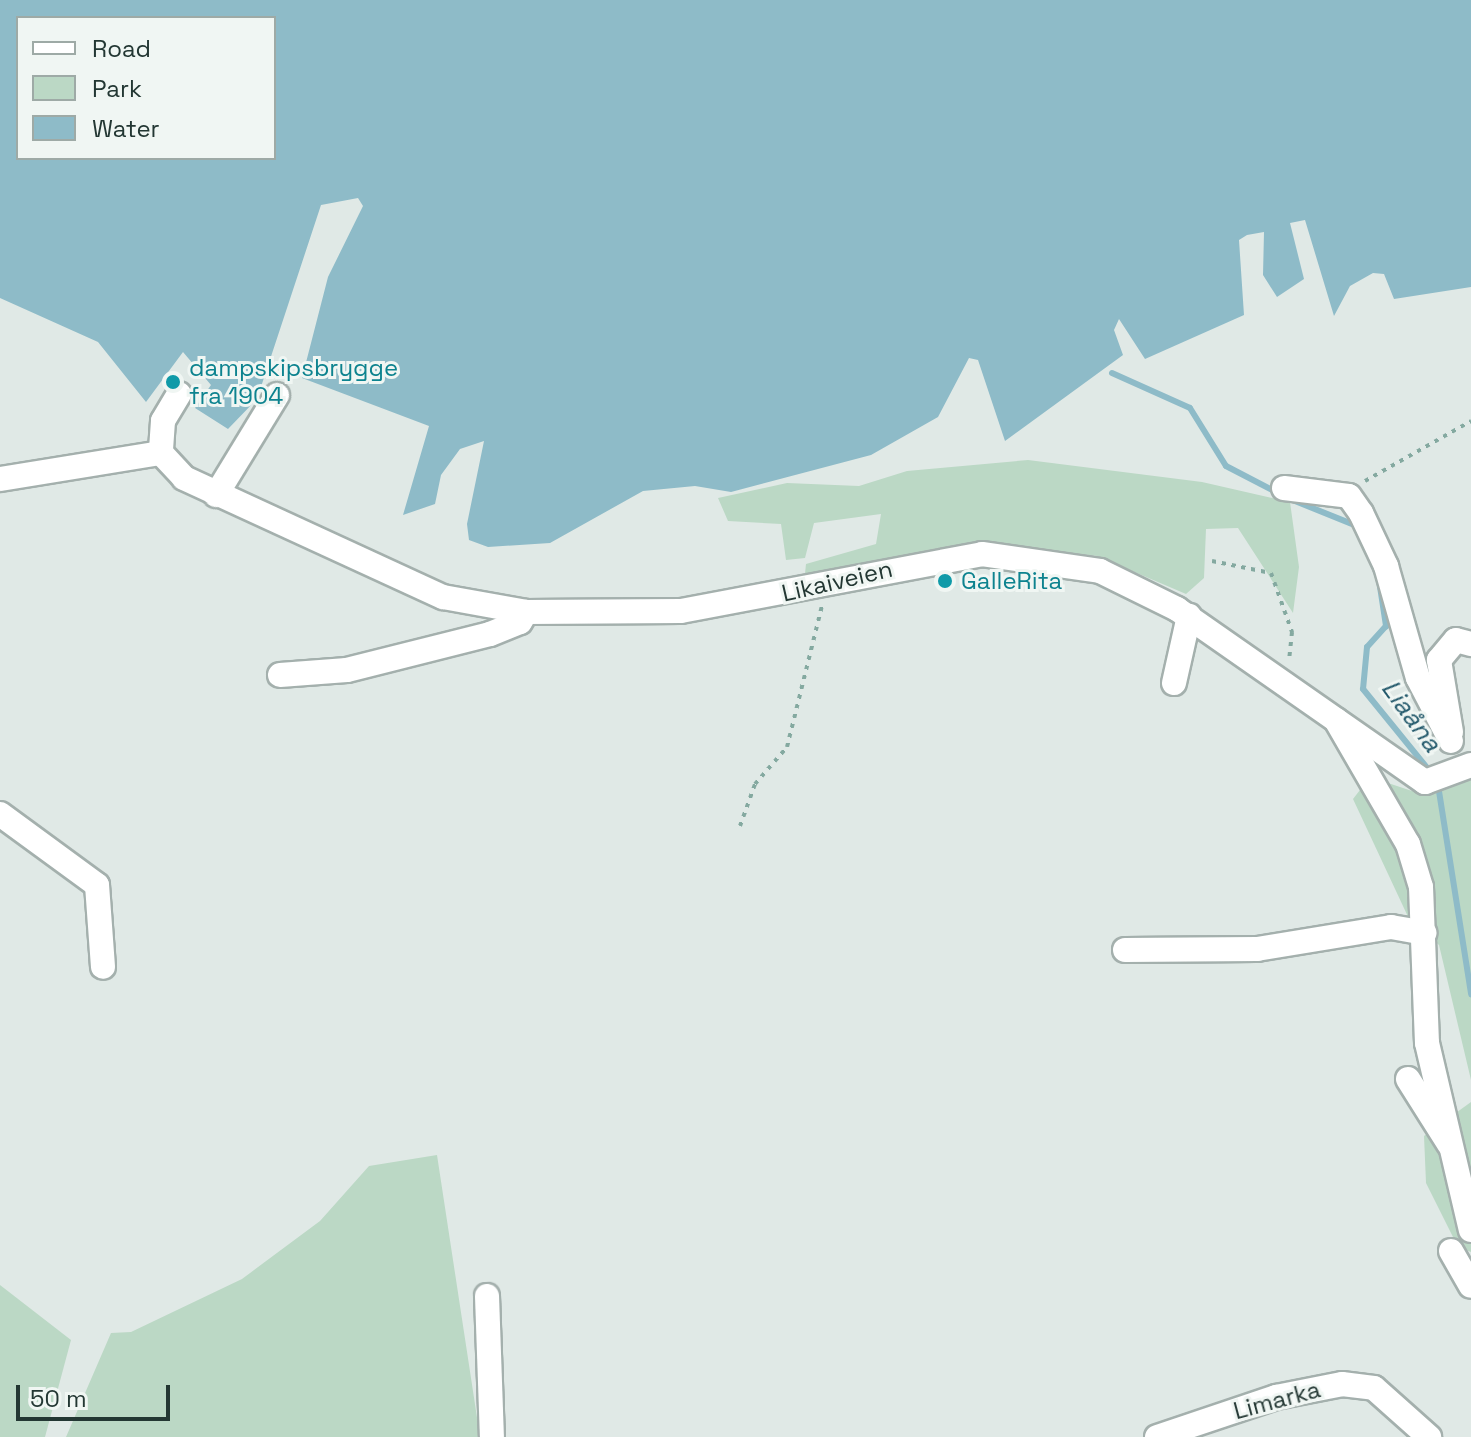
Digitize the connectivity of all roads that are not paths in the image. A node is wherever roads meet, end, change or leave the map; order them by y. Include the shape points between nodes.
1 (179, 394) dead end
2 (277, 395) dead end
3 (161, 453) junction
4 (0, 479) edge
5 (1284, 488) dead end
6 (216, 495) junction
7 (526, 612) junction
8 (1189, 616) junction
9 (1471, 644) edge
10 (280, 675) dead end
11 (1174, 683) dead end
12 (1336, 720) junction
13 (1451, 741) junction
14 (1463, 768) edge
15 (0, 814) edge
16 (1424, 933) junction
17 (1125, 950) dead end
18 (103, 967) dead end
19 (1408, 1079) dead end
20 (1450, 1146) junction
21 (1471, 1230) edge
22 (1451, 1251) dead end
23 (1471, 1286) edge
24 (487, 1296) dead end
25 (492, 1437) edge
26 (1157, 1437) edge
27 (1429, 1437) edge

1 - 3 street via 163,421
2 - 6 street
3 - 4 street
3 - 6 street, Likaiveien via 184,478
5 - 13 street via 1349,496 1376,539 1418,678
6 - 7 street, Likaiveien via 399,581
7 - 8 street, Likaiveien via 681,611 982,554 1100,571
7 - 10 street via 514,626 476,638 347,670
8 - 11 street
8 - 12 street, Likaiveien via 1278,674
9 - 13 street via 1456,640 1439,660
12 - 14 street via 1425,782
12 - 16 street, Likaiveien via 1408,844
13 - 14 street
15 - 18 street via 97,885
16 - 17 street via 1391,927 1257,949
16 - 20 street, Likaiveien via 1427,1043
19 - 20 street
20 - 21 street, Likaiveien
22 - 23 street
24 - 25 street
26 - 27 street, Limarka via 1276,1397 1342,1384 1374,1388

